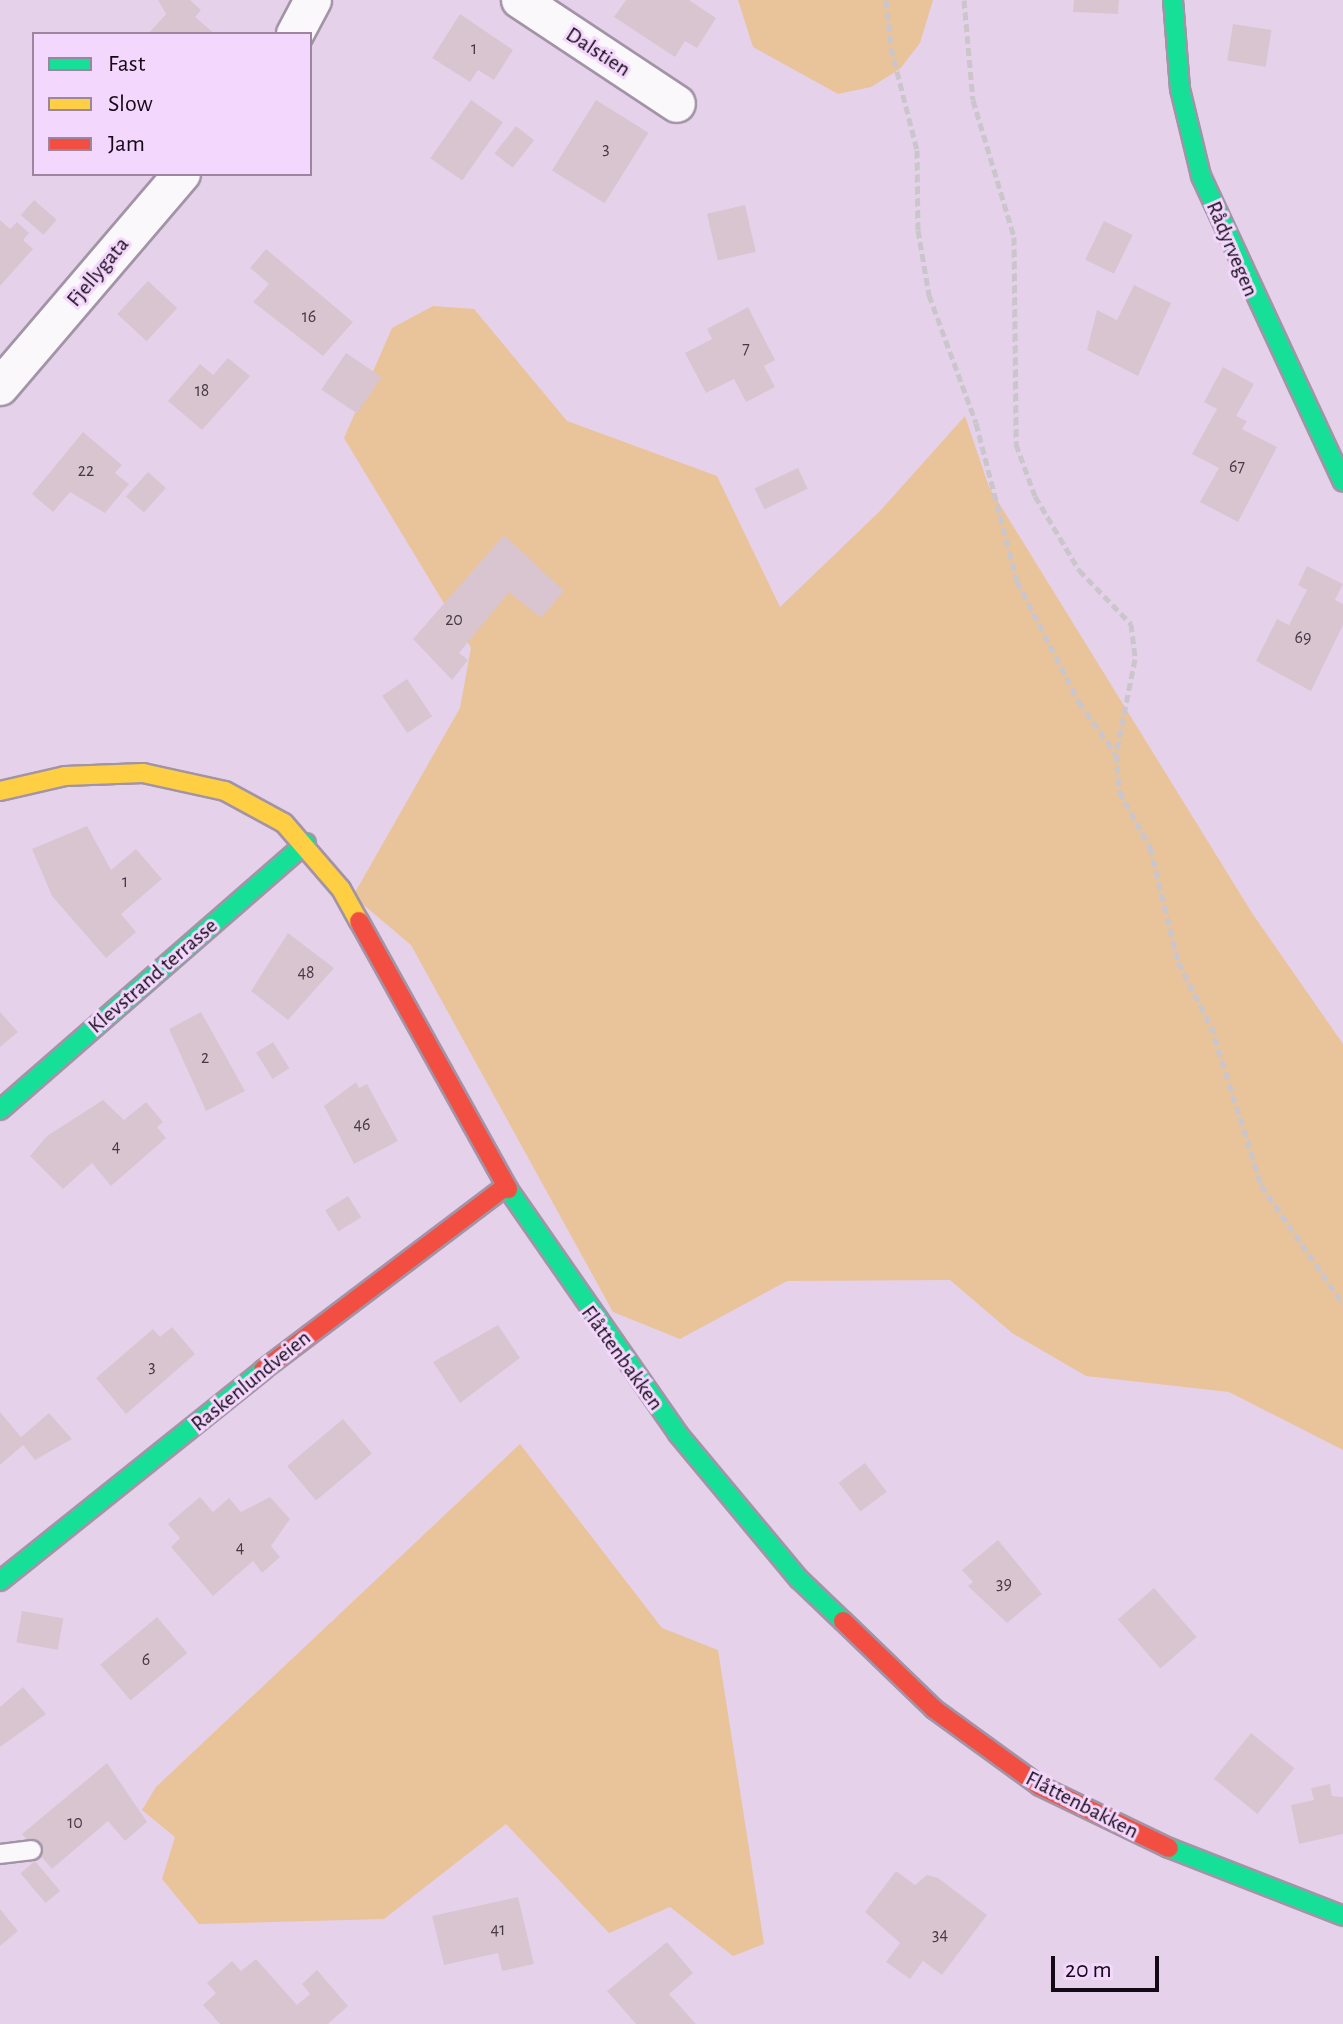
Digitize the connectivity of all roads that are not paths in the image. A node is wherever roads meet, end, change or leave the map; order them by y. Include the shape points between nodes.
1 (313, 0) edge
2 (520, 0) edge
3 (1173, 0) edge
4 (296, 32) edge
5 (677, 104) dead end
6 (180, 176) edge
7 (5, 372) edge
8 (1343, 482) edge
9 (0, 791) edge
10 (306, 843) junction
11 (0, 1110) edge
12 (505, 1187) junction
13 (0, 1581) edge
14 (32, 1850) dead end
15 (0, 1854) edge
16 (1343, 1916) edge

1 - 4 street
2 - 5 street, Dalstien
3 - 8 main road, Rådyrvegen via 1180,89 1201,176
6 - 7 street, Fjellygata
9 - 10 main road, Flåttenbakken via 86,773 168,776 257,806
10 - 11 main road, Klevstrand terrasse
10 - 12 main road, Flåttenbakken via 341,889
12 - 13 main road, Raskenlundveien via 388,1270
12 - 16 main road, Flåttenbakken via 631,1374 742,1514 934,1709 1040,1786 1170,1849
14 - 15 lane

